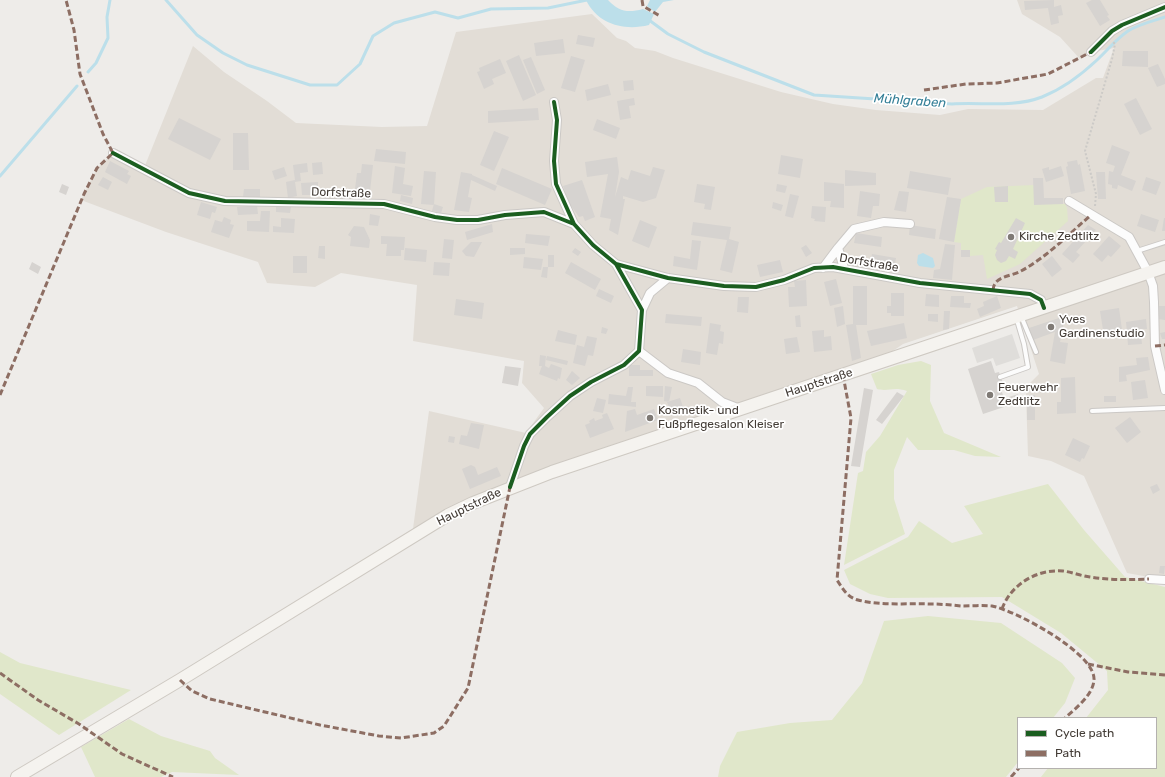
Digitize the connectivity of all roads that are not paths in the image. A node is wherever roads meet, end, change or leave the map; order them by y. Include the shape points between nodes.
1 (1165, 7) edge
2 (1091, 52) dead end
3 (554, 102) dead end
4 (113, 153) dead end
5 (1069, 201) dead end
6 (574, 224) junction
7 (910, 224) dead end
8 (1165, 242) edge
9 (838, 248) junction
10 (1137, 251) junction
11 (616, 264) junction
12 (1165, 267) edge
13 (823, 268) junction
14 (844, 268) junction
15 (1148, 272) junction
16 (668, 278) junction
17 (1044, 308) junction
18 (642, 310) junction
19 (1019, 316) junction
20 (639, 351) junction
21 (1036, 352) dead end
22 (1000, 377) dead end
23 (1165, 390) edge
24 (1165, 408) edge
25 (740, 410) junction
26 (1092, 411) dead end
27 (510, 487) junction
28 (1149, 579) dead end
29 (1165, 580) edge
30 (17, 777) edge

1 - 2 street via 1112,31
3 - 6 street, Dorfstraße via 557,120 554,161 556,184
4 - 6 street, Dorfstraße via 189,193 225,201 384,204 435,218 457,220 544,212
5 - 10 street via 1130,237
6 - 11 street, Dorfstraße via 593,245
7 - 9 street, Dorfstraße via 884,222 854,229
8 - 10 lane
9 - 13 street, Dorfstraße
9 - 14 street, Dorfstraße
10 - 15 street
11 - 16 street, Dorfstraße
11 - 18 street, Dorfstraße
12 - 15 main road, Hauptstraße
13 - 14 street, Dorfstraße
13 - 16 street, Dorfstraße via 814,268 784,280 756,287 724,286
14 - 17 street, Dorfstraße via 920,282 1030,294 1041,300
15 - 17 main road, Hauptstraße
15 - 23 street via 1153,286 1155,346
16 - 18 street via 650,293
17 - 19 main road, Hauptstraße
18 - 20 street
19 - 21 lane
19 - 22 lane via 1028,366
19 - 25 main road, Hauptstraße
20 - 25 street via 668,373 698,383 722,402
20 - 27 street via 624,365 570,396 530,434
24 - 26 lane
25 - 27 main road, Hauptstraße
27 - 30 main road, Hauptstraße via 426,528
28 - 29 street

